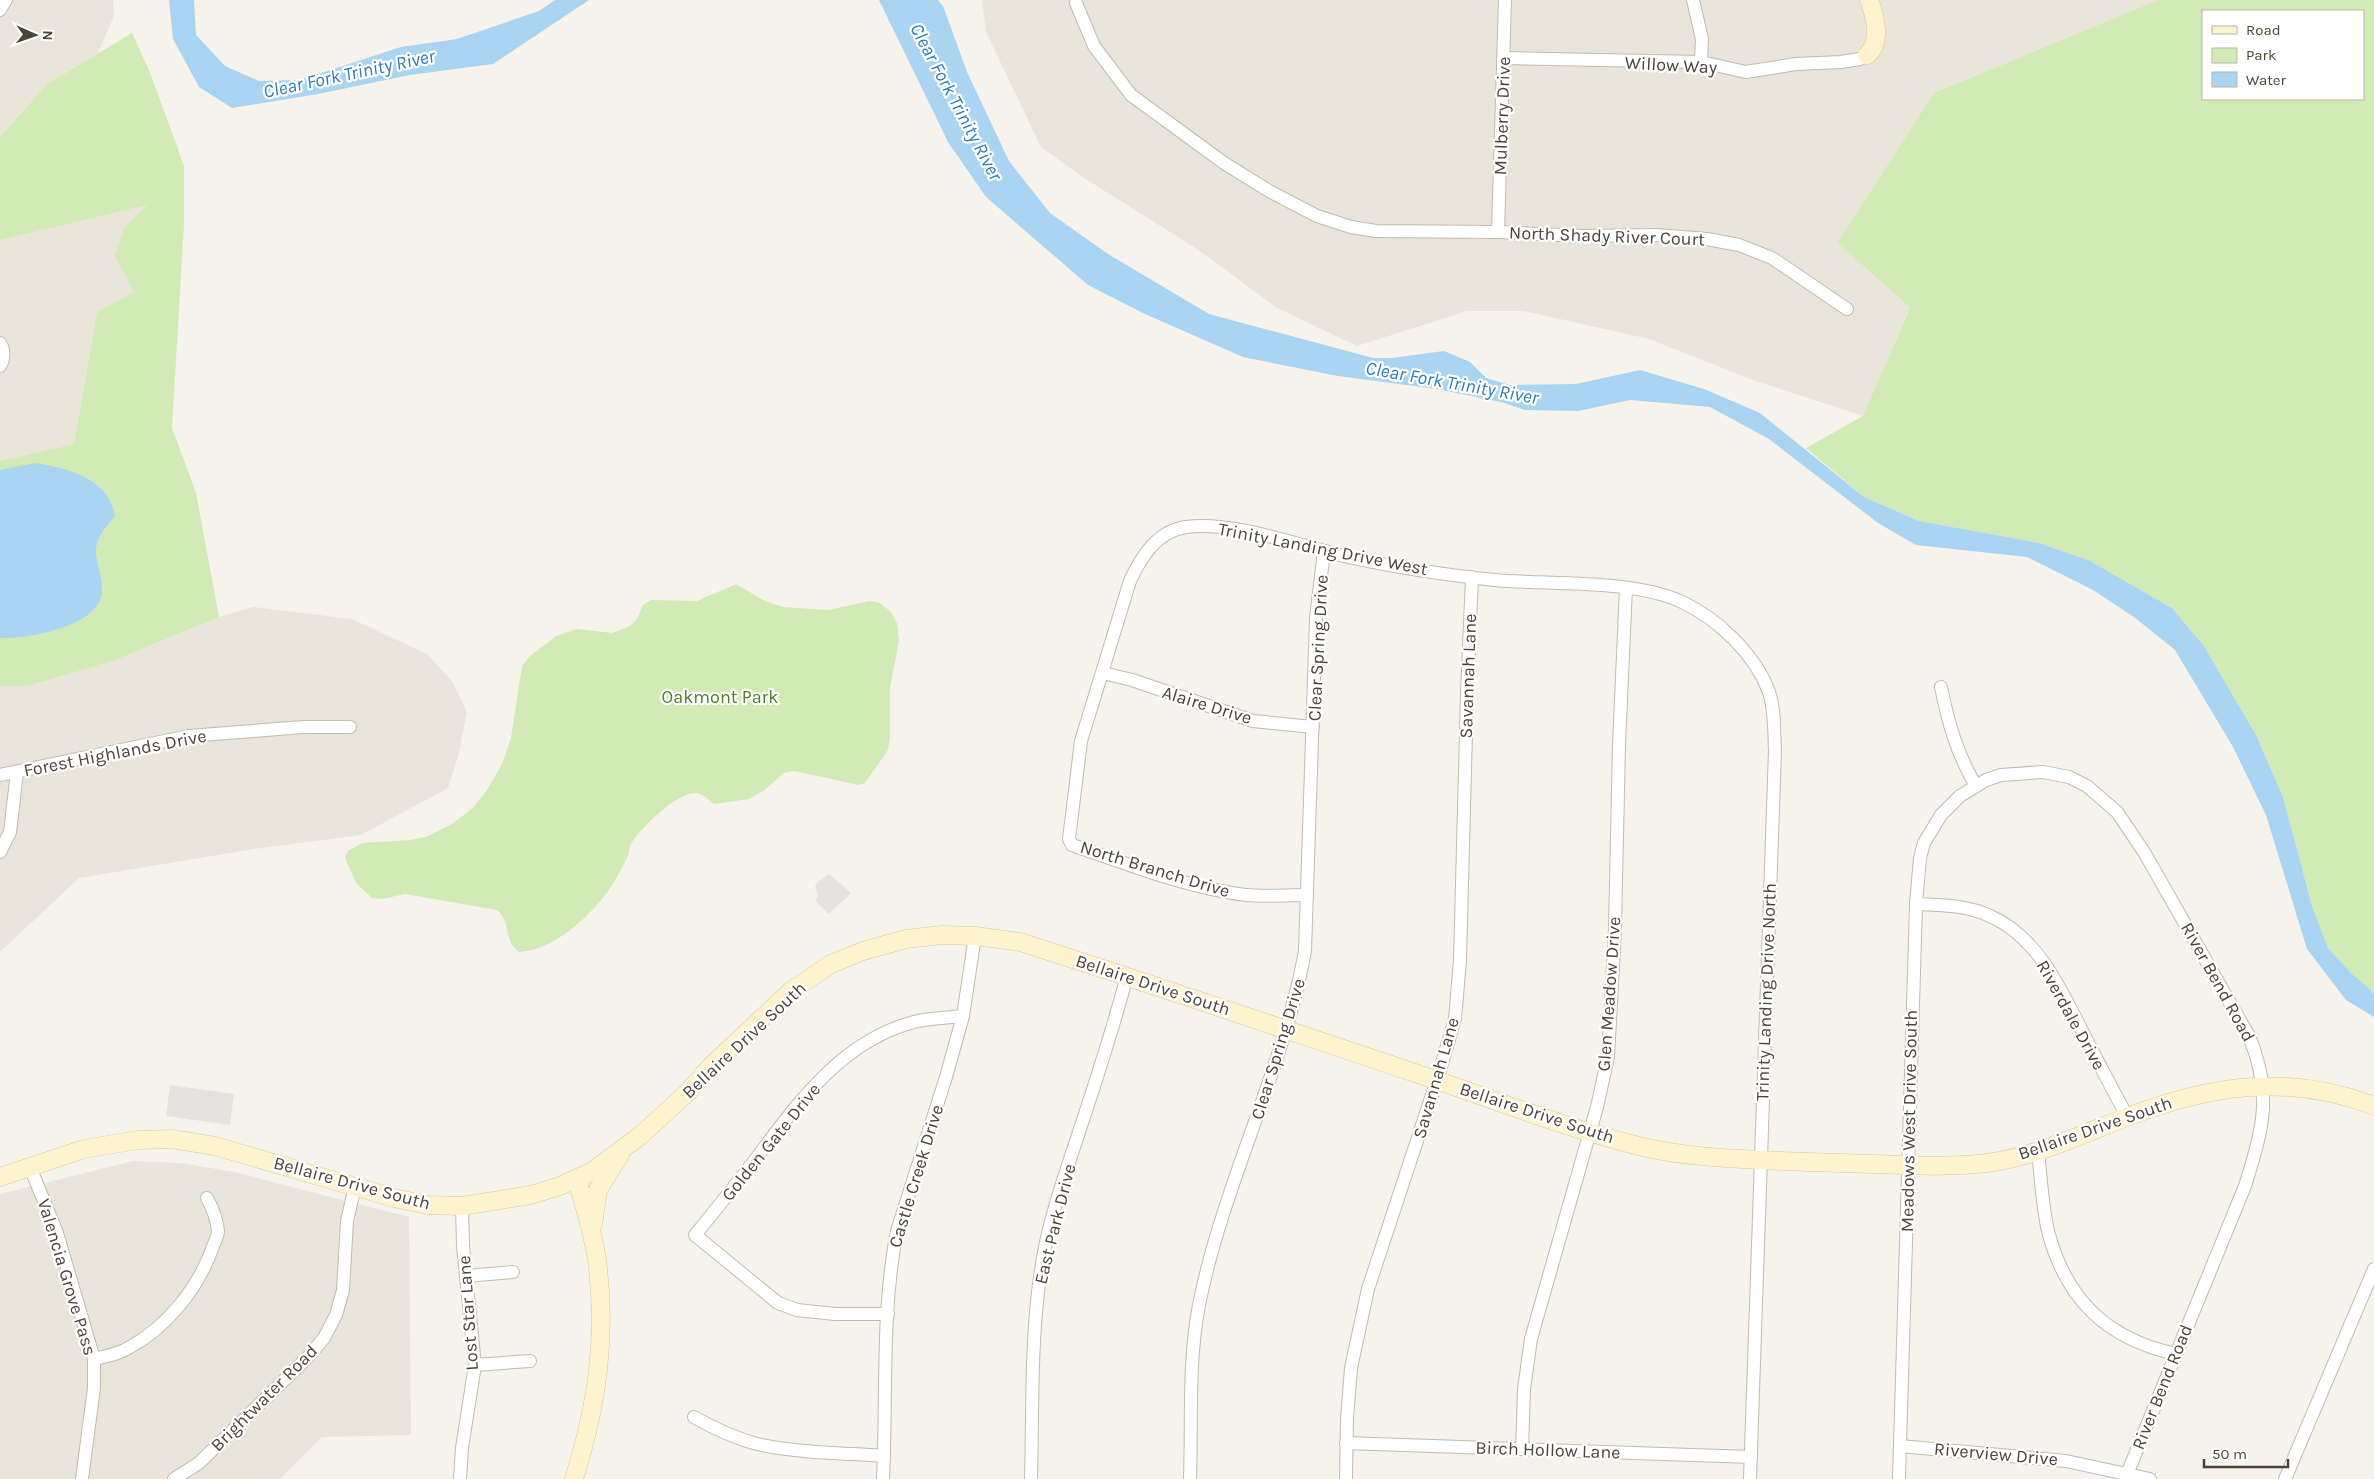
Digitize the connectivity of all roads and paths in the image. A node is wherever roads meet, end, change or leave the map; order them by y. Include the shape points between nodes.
1 (6, 0) edge
2 (1505, 0) edge
3 (1693, 0) edge
4 (1868, 0) edge
5 (1076, 3) dead end
6 (0, 10) edge
7 (1867, 55) joint
8 (1503, 58) junction
9 (1701, 62) junction
10 (1498, 232) junction
11 (1847, 309) dead end
12 (0, 343) edge
13 (0, 366) edge
14 (1324, 551) junction
15 (1472, 577) junction
16 (1626, 588) junction
17 (1103, 672) junction
18 (1940, 687) dead end
19 (350, 727) dead end
20 (1313, 727) junction
21 (16, 772) junction
22 (0, 775) edge
23 (1976, 786) junction
24 (0, 852) edge
25 (1307, 895) junction
26 (1916, 904) junction
27 (975, 936) junction
28 (1127, 976) junction
29 (962, 1016) junction
30 (1285, 1028) junction
31 (1437, 1080) junction
32 (2264, 1086) junction
33 (2374, 1106) edge
34 (2127, 1116) junction
35 (1589, 1132) junction
36 (626, 1146) junction
37 (2038, 1151) junction
38 (1762, 1160) junction
39 (1910, 1165) junction
40 (30, 1167) junction
41 (0, 1177) edge
42 (577, 1179) junction
43 (354, 1186) junction
44 (207, 1198) dead end
45 (462, 1206) junction
46 (592, 1233) junction
47 (2374, 1269) edge
48 (513, 1272) dead end
49 (466, 1276) junction
50 (888, 1314) junction
51 (2176, 1354) junction
52 (94, 1359) junction
53 (530, 1361) dead end
54 (475, 1365) junction
55 (694, 1416) dead end
56 (1346, 1443) junction
57 (1900, 1446) junction
58 (1522, 1449) junction
59 (884, 1456) junction
60 (1751, 1457) junction
61 (2126, 1476) edge
62 (82, 1479) edge
63 (174, 1479) edge
64 (460, 1479) edge
65 (574, 1479) edge
66 (883, 1479) edge
67 (1031, 1479) edge
68 (1190, 1479) edge
69 (1346, 1479) edge
70 (1750, 1479) edge
71 (1899, 1479) edge
72 (2150, 1479) edge
73 (2286, 1479) edge

1 - 6 street
2 - 8 street, Mulberry Drive
3 - 9 street via 1702,39
4 - 7 street via 1874,12 1876,31
5 - 10 street, North Shady River Court via 1094,46 1131,95 1224,163 1269,191 1316,216 1376,231
7 - 9 street, Willow Way via 1842,62 1796,64 1746,72
8 - 9 street, Willow Way
8 - 10 street, Mulberry Drive
10 - 11 street, North Shady River Court via 1656,235 1739,245 1772,258
12 - 13 street via 3,359
14 - 15 street, Trinity Landing Drive West
14 - 17 street, Trinity Landing Drive West via 1220,526 1185,527 1170,532 1150,546 1140,560 1130,581
14 - 20 street, Clear Spring Drive via 1316,618
15 - 16 street, Trinity Landing Drive West
15 - 31 street, Savannah Lane via 1460,960 1452,1036
16 - 35 street, Glen Meadow Drive via 1608,1057
16 - 38 street, Trinity Landing Drive North via 1665,595 1712,620 1743,649 1769,692 1775,750
17 - 20 street, Alaire Drive via 1253,720
17 - 25 street, North Branch Drive via 1080,741 1069,835 1072,845 1144,870 1223,891 1247,895
18 - 23 street via 1962,761
19 - 21 street, Forest Highlands Drive via 303,727 189,736
20 - 25 street, Clear Spring Drive
21 - 22 street, Forest Highlands Drive
21 - 24 street via 10,832
23 - 26 street, Meadows West Drive South via 1960,796 1929,832 1920,858
23 - 32 street, River Bend Road via 2001,775 2043,772 2069,777 2087,786 2117,812 2171,897 2249,1036
25 - 30 street, Clear Spring Drive via 1305,951 1297,995
26 - 34 street, Riverdale Drive via 1961,907 1991,916 2010,927 2036,952 2062,993
26 - 39 street, Meadows West Drive South via 1912,965
27 - 28 street, Bellaire Drive South via 1020,942
27 - 29 street, Castle Creek Drive
27 - 36 street, Bellaire Drive South via 906,939 863,951 824,969 791,991 688,1092
28 - 30 street, Bellaire Drive South
28 - 67 street, East Park Drive via 1112,1034 1059,1193 1044,1252 1034,1355
29 - 50 street, Castle Creek Drive via 897,1231
29 - 50 street, Golden Gate Drive via 921,1020 895,1028 835,1066 795,1107 695,1235 778,1302 796,1310
30 - 31 street, Bellaire Drive South
30 - 68 street, Clear Spring Drive via 1214,1244 1199,1306 1194,1346
31 - 35 street, Bellaire Drive South
31 - 56 street, Savannah Lane via 1368,1290 1351,1368
32 - 33 street, Bellaire Drive South via 2327,1091
32 - 34 street, Bellaire Drive South via 2212,1091
32 - 51 street, River Bend Road via 2259,1141 2245,1186
34 - 37 street, Bellaire Drive South via 2074,1140
35 - 38 street, Bellaire Drive South via 1653,1149
35 - 58 street, Glen Meadow Drive via 1531,1339 1524,1389
36 - 42 street, Bellaire Drive South
36 - 46 street via 598,1190
37 - 39 street, Bellaire Drive South via 1995,1162
37 - 51 street via 2048,1230 2059,1264 2076,1294 2114,1331
38 - 39 street, Bellaire Drive South
38 - 60 street, Trinity Landing Drive North
39 - 57 street, Meadows West Drive South
40 - 41 street, Bellaire Drive South
40 - 43 street, Bellaire Drive South via 103,1145 172,1139 215,1146
40 - 52 street, Valencia Grove Pass via 57,1232
42 - 45 street, Bellaire Drive South via 531,1195
42 - 46 street
43 - 45 street, Bellaire Drive South via 428,1205
43 - 63 street, Brightwater Road via 347,1221 343,1290 336,1315 324,1338 200,1463
44 - 52 street via 215,1212 218,1232 195,1286 141,1341 118,1353
45 - 49 street, Lost Star Lane
46 - 65 street via 602,1314 602,1353 587,1439
47 - 73 street
48 - 49 street
49 - 54 street, Lost Star Lane
50 - 59 street, Castle Creek Drive
51 - 61 street, River Bend Road
52 - 62 street, Valencia Grove Pass via 94,1388
53 - 54 street
54 - 64 street, Lost Star Lane
55 - 59 street via 712,1427 757,1444
56 - 58 street, Birch Hollow Lane
56 - 69 street, Savannah Lane
57 - 61 street, Riverview Drive via 2066,1461
57 - 71 street, Meadows West Drive South
58 - 60 street, Birch Hollow Lane
59 - 66 street, Castle Creek Drive
60 - 70 street, Trinity Landing Drive North
61 - 72 street, Riverview Drive

